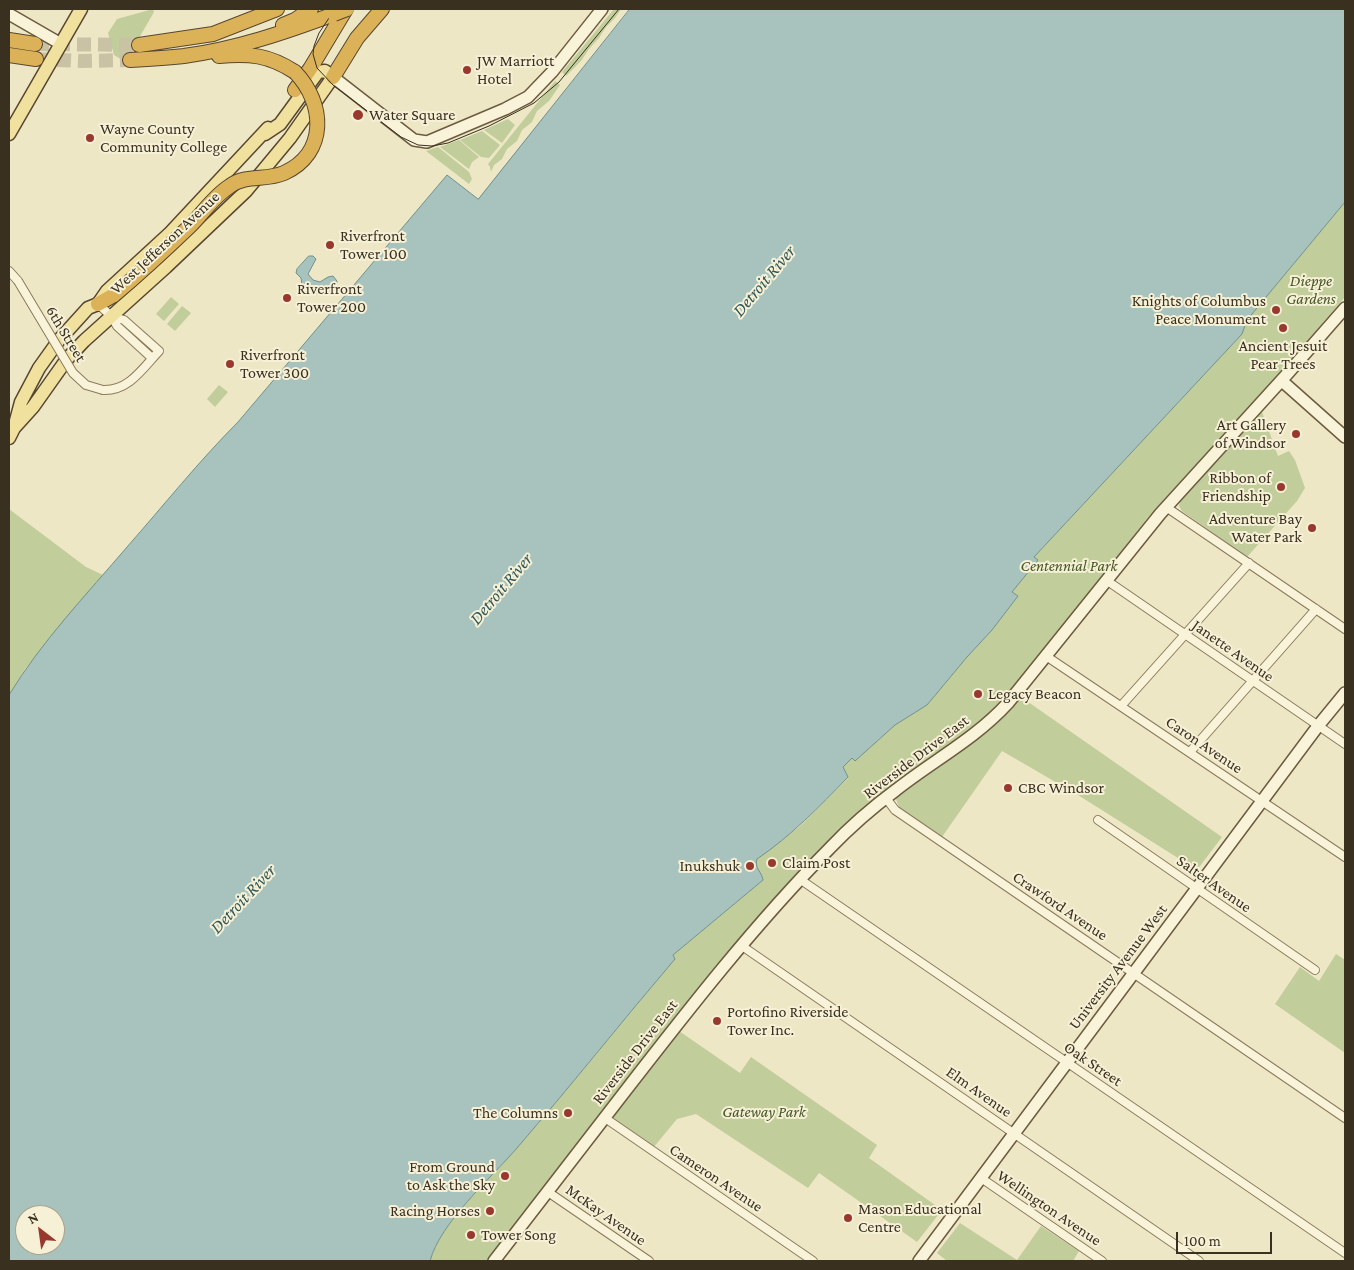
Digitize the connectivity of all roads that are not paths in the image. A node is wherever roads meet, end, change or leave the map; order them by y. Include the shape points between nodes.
1 (81, 9) edge
2 (256, 9) edge
3 (277, 9) edge
4 (311, 9) edge
5 (382, 9) edge
6 (602, 9) edge
7 (342, 11) edge
8 (9, 14) edge
9 (212, 34) junction
10 (9, 40) edge
11 (35, 44) tunnel mouth
12 (61, 44) junction
13 (139, 45) tunnel mouth
14 (9, 55) edge
15 (186, 55) junction
16 (36, 58) tunnel mouth
17 (159, 58) junction
18 (130, 60) tunnel mouth
19 (333, 77) junction
20 (296, 90) joint
21 (9, 134) edge
22 (265, 134) junction
23 (9, 271) edge
24 (98, 304) junction
25 (1345, 308) edge
26 (83, 314) junction
27 (111, 316) junction
28 (152, 358) junction
29 (67, 359) junction
30 (1282, 381) junction
31 (10, 431) edge
32 (1345, 437) edge
33 (1166, 507) junction
34 (1249, 563) junction
35 (1106, 580) junction
36 (1316, 609) junction
37 (1345, 628) edge
38 (1185, 634) junction
39 (1046, 656) junction
40 (1252, 681) junction
41 (1345, 693) edge
42 (1121, 706) junction
43 (1318, 726) junction
44 (1345, 744) edge
45 (1190, 752) junction
46 (886, 798) junction
47 (1263, 801) junction
48 (1098, 820) dead end
49 (1345, 857) edge
50 (801, 880) junction
51 (1197, 889) junction
52 (742, 946) junction
53 (1315, 970) dead end
54 (1134, 974) junction
55 (1067, 1062) junction
56 (605, 1118) junction
57 (1345, 1118) edge
58 (1014, 1133) junction
59 (981, 1178) junction
60 (548, 1192) junction
61 (1345, 1253) edge
62 (495, 1261) edge
63 (649, 1261) edge
64 (813, 1261) edge
65 (919, 1261) edge
66 (1102, 1261) edge
67 (1199, 1261) edge

1 - 12 main road
2 - 9 highway
3 - 9 highway
4 - 17 highway via 275,29
5 - 19 highway via 357,38
6 - 19 main road via 528,97 430,141 413,139
7 - 15 highway via 264,38
7 - 20 highway
8 - 12 main road
9 - 13 highway
10 - 11 highway
12 - 21 main road
14 - 16 highway
15 - 17 highway
15 - 24 highway, bridge via 260,56 295,72 313,97 318,125 314,143 307,157 283,174 248,178 230,185 166,250 114,295
17 - 18 highway
19 - 22 main road via 325,71 318,72 280,124
19 - 27 main road, West Jefferson Avenue via 290,138 246,191
20 - 22 main road, West Jefferson Avenue
22 - 24 main road, West Jefferson Avenue via 169,234 107,291
23 - 28 street, 6th Street, bridge via 73,373 86,385 114,390 137,376
24 - 26 main road, West Jefferson Avenue
24 - 27 street
25 - 30 main road, Riverside Drive East
26 - 29 main road via 54,359 58,364
26 - 31 main road, West Jefferson Avenue via 39,368
27 - 28 street via 117,326
27 - 28 street, 6th Street via 124,320 159,351
27 - 29 main road, West Jefferson Avenue
29 - 31 main road, West Jefferson Avenue via 33,407
30 - 32 main road
30 - 33 main road, Riverside Drive East
33 - 34 street
33 - 35 main road, Riverside Drive East
34 - 36 street
34 - 38 street
35 - 38 street, Janette Avenue
35 - 39 main road, Riverside Drive East
36 - 37 street
36 - 40 street
38 - 40 street, Janette Avenue
38 - 42 street
39 - 42 street, Caron Avenue
39 - 46 main road, Riverside Drive East via 993,719
40 - 43 street, Janette Avenue
40 - 45 street
41 - 43 main road, University Avenue West
42 - 45 street, Caron Avenue
43 - 44 street, Janette Avenue
43 - 47 main road, University Avenue West
45 - 47 street, Caron Avenue
46 - 50 main road, Riverside Drive East via 838,840
46 - 54 street, Crawford Avenue via 895,810
47 - 49 street, Caron Avenue
47 - 51 main road, University Avenue West
48 - 51 street, Salter Avenue
50 - 52 main road, Riverside Drive East
50 - 55 street, Oak Street
51 - 53 street, Salter Avenue
51 - 54 main road, University Avenue West
52 - 56 main road, Riverside Drive East
52 - 58 street, Elm Avenue
54 - 55 main road, University Avenue West
54 - 57 street, Crawford Avenue
55 - 58 main road, University Avenue West
55 - 61 street, Oak Street
56 - 60 main road, Riverside Drive East
56 - 64 street, Cameron Avenue
58 - 59 main road, University Avenue West
58 - 67 street, Elm Avenue
59 - 65 main road, University Avenue West
59 - 66 street, Wellington Avenue
60 - 62 main road, Riverside Drive East
60 - 63 street, McKay Avenue

